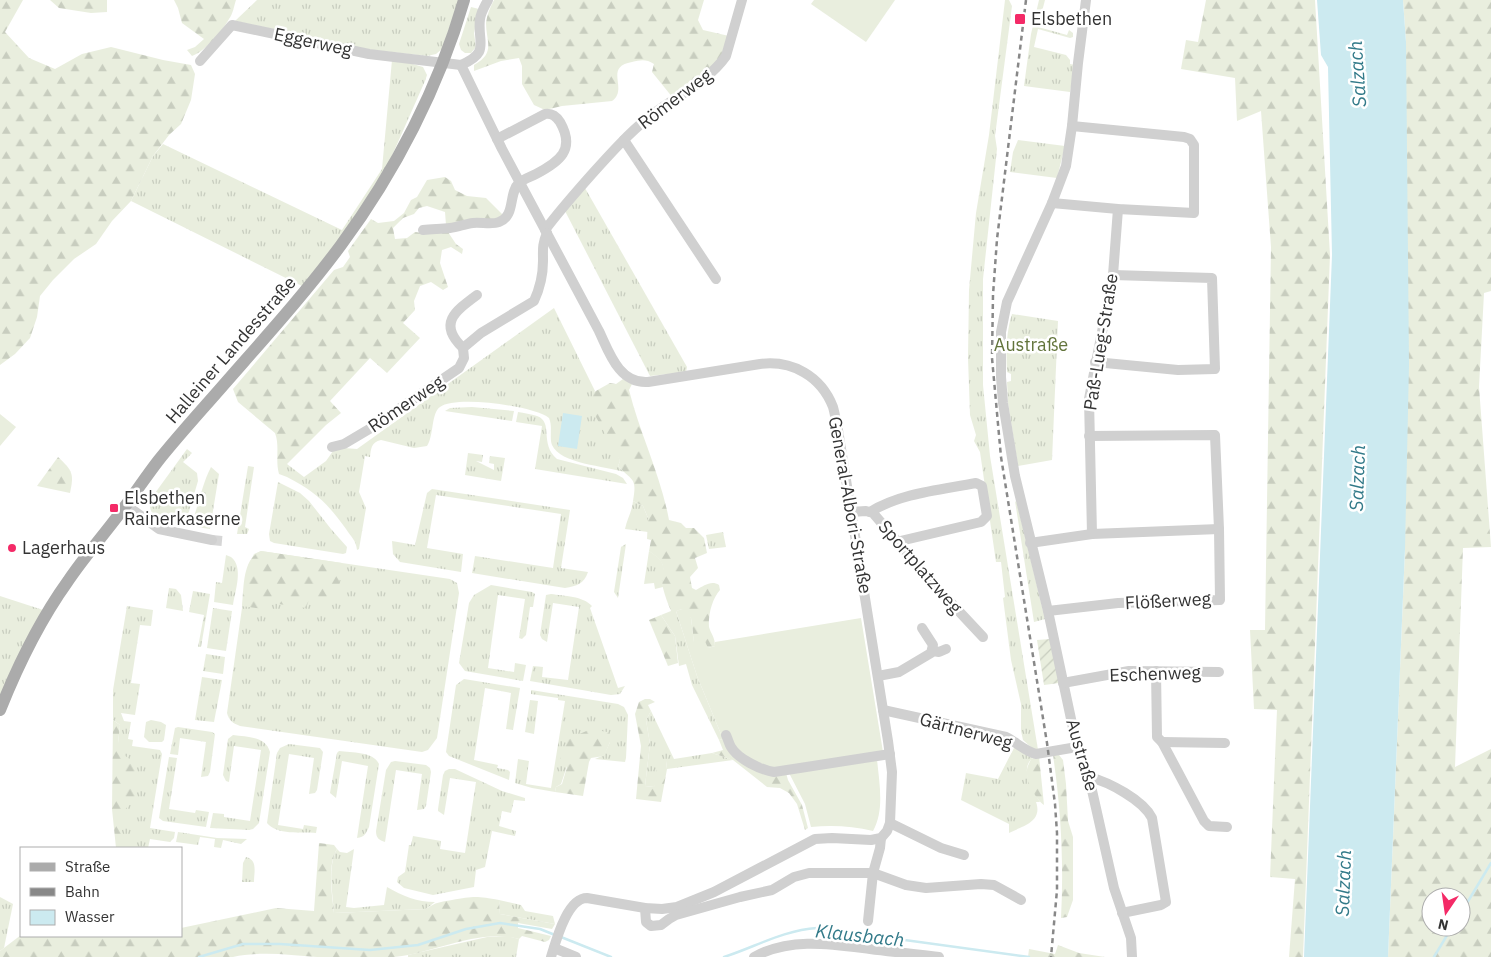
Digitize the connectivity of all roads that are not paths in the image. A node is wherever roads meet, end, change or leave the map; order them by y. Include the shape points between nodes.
1 (464, 0) edge
2 (488, 0) edge
3 (742, 0) edge
4 (1086, 0) edge
5 (200, 61) dead end
6 (442, 62) junction
7 (461, 65) junction
8 (1072, 126) junction
9 (497, 139) junction
10 (624, 140) junction
11 (520, 182) junction
12 (1052, 202) junction
13 (1118, 209) junction
14 (424, 230) dead end
15 (546, 231) junction
16 (1112, 275) junction
17 (716, 279) dead end
18 (477, 295) dead end
19 (463, 348) junction
20 (1096, 362) junction
21 (1089, 436) junction
22 (332, 447) dead end
23 (126, 505) junction
24 (851, 512) junction
25 (870, 512) junction
26 (1219, 529) junction
27 (1092, 534) junction
28 (212, 540) tunnel mouth
29 (896, 542) junction
30 (1030, 543) junction
31 (1048, 611) junction
32 (922, 628) dead end
33 (983, 637) dead end
34 (946, 649) dead end
35 (932, 650) junction
36 (1156, 671) junction
37 (1219, 672) dead end
38 (878, 676) junction
39 (1062, 683) junction
40 (4, 687) edge
41 (0, 710) edge
42 (883, 710) junction
43 (726, 735) dead end
44 (1162, 742) junction
45 (1226, 743) dead end
46 (1077, 747) junction
47 (890, 754) junction
48 (1089, 777) junction
49 (890, 823) junction
50 (1227, 827) dead end
51 (881, 838) junction
52 (964, 855) dead end
53 (873, 873) junction
54 (1022, 900) dead end
55 (646, 908) junction
56 (1122, 913) junction
57 (868, 921) dead end
58 (553, 950) edge
59 (868, 953) edge
60 (1135, 956) edge
61 (576, 957) edge
62 (754, 957) edge
63 (940, 957) edge

1 - 6 main road, Halleiner Landesstraße
2 - 7 street via 480,17 481,48 478,55
3 - 10 street, Römerweg via 726,56 721,62 702,81 650,117
4 - 8 street, Austraße
5 - 6 street, Eggerweg via 232,25 361,53
6 - 7 street
6 - 23 main road, Halleiner Landesstraße via 396,162 342,244 158,461
7 - 9 street, General-Albori-Straße
8 - 12 street, Austraße via 1066,166
8 - 13 street via 1184,137 1194,145 1194,213
9 - 11 street, General-Albori-Straße
9 - 11 street via 545,114 554,115 560,123 567,137 564,152 549,167
10 - 15 street, Römerweg
10 - 17 street, Römerweg
11 - 14 street via 512,191 510,212 499,222
11 - 15 street, General-Albori-Straße
12 - 13 street
12 - 30 street, Austraße via 1009,296 1001,332 1003,403
13 - 16 street, Paß-Lueg-Straße
15 - 19 street, Römerweg via 541,280 534,301 480,333
15 - 24 street, General-Albori-Straße via 613,361 625,376 638,382 648,382 777,363 815,379 833,408
16 - 20 street, Paß-Lueg-Straße
16 - 20 street via 1212,278 1215,370 1170,370
18 - 19 street via 458,310 452,320 451,335
19 - 22 street, Römerweg via 464,358 459,368 371,428 344,444
20 - 21 street, Paß-Lueg-Straße via 1089,399
21 - 26 street via 1215,435
21 - 27 street, Paß-Lueg-Straße
23 - 28 street via 159,529
23 - 40 main road, Halleiner Landesstraße via 67,582
24 - 25 street, Sportplatzweg
24 - 38 street, General-Albori-Straße
25 - 29 street, Sportplatzweg
25 - 29 street via 896,499 976,483 982,486 986,516 981,522
26 - 27 street
26 - 31 street, Flößerweg via 1220,600 1118,603
27 - 30 street
29 - 33 street, Sportplatzweg
30 - 31 street, Austraße
31 - 39 street, Austraße
32 - 35 street via 932,643
34 - 35 street
35 - 38 street via 899,672
36 - 37 street, Eschenweg
36 - 39 street, Eschenweg via 1129,671
36 - 44 street via 1156,737
38 - 42 street, General-Albori-Straße
39 - 46 street, Austraße
40 - 41 main road, Halleiner Landesstraße
42 - 46 street, Gärtnerweg via 1006,737 1036,754
42 - 47 street, General-Albori-Straße
43 - 47 street via 731,748 740,756 759,768 774,772
44 - 45 street
44 - 50 street via 1204,821 1209,826
46 - 48 street, Austraße
47 - 49 street, General-Albori-Straße
48 - 56 street, Austraße
48 - 56 street via 1107,783 1144,806 1152,818 1166,902
49 - 51 street, General-Albori-Straße
49 - 52 street via 941,848
51 - 53 street, General-Albori-Straße
51 - 55 street via 815,839 688,903 662,909
53 - 54 street via 916,887 994,885
53 - 55 street via 809,873 794,877 772,890 676,915 662,926 651,926 646,922
53 - 57 street, General-Albori-Straße
55 - 58 street via 583,898 570,908
56 - 60 street, Austraße
58 - 61 street
59 - 62 street via 825,944 792,944 768,949
59 - 63 street

